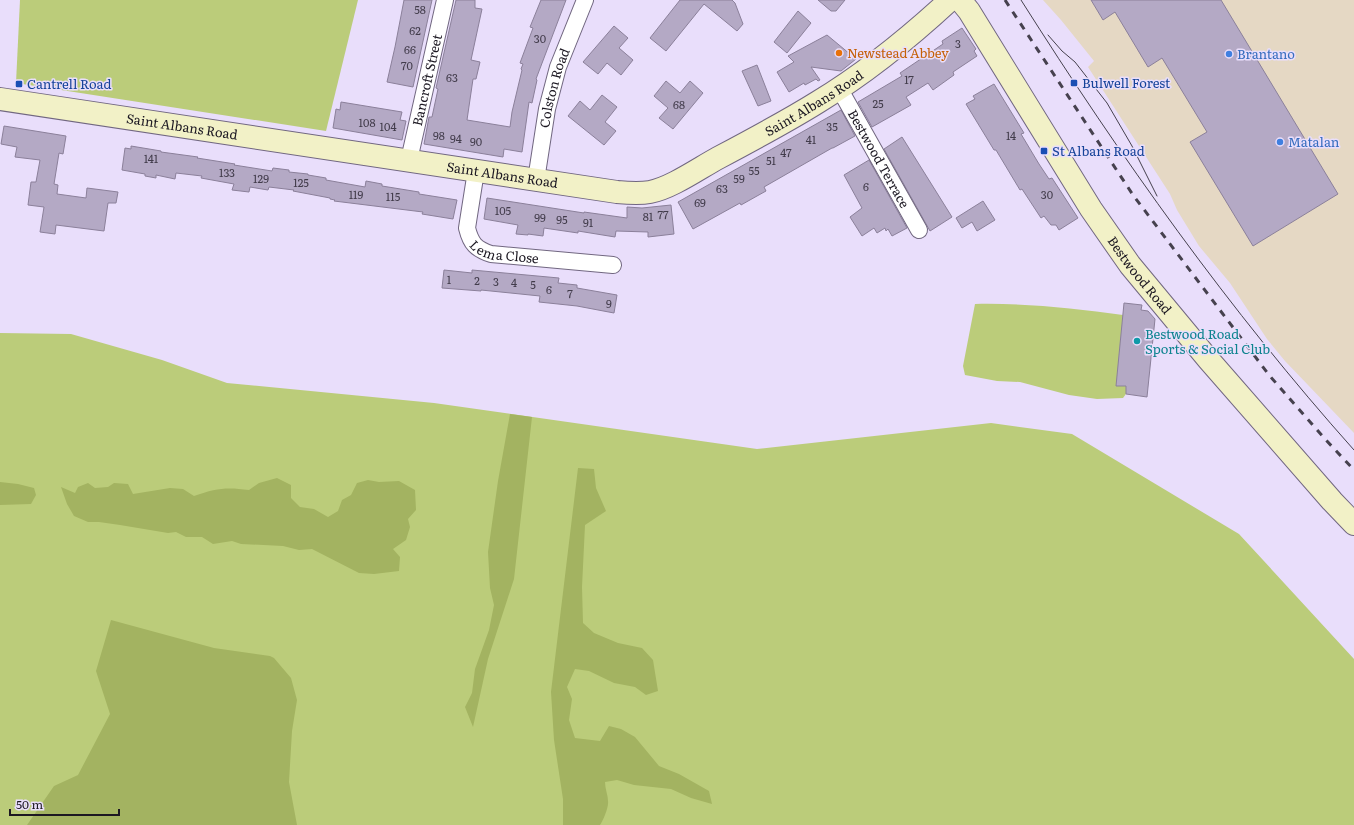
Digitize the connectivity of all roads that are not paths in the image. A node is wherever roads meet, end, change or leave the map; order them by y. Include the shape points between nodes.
1 (445, 0) edge
2 (585, 0) edge
3 (950, 0) edge
4 (960, 0) edge
5 (839, 88) junction
6 (0, 99) edge
7 (409, 160) junction
8 (476, 171) junction
9 (536, 180) junction
10 (919, 230) dead end
11 (613, 265) dead end
12 (1354, 524) edge

1 - 7 street, Bancroft Street
2 - 9 street, Colston Road via 558,67 546,109
3 - 5 street, Saint Albans Road via 881,59
4 - 12 street, Bestwood Road via 1091,209 1130,265 1208,359
5 - 9 street, Saint Albans Road via 749,141 651,192 635,194
5 - 10 street, Bestwood Terrace
6 - 7 street, Saint Albans Road
7 - 8 street, Saint Albans Road
8 - 9 street, Saint Albans Road
8 - 11 street, Lema Close via 467,228 474,246 491,254

